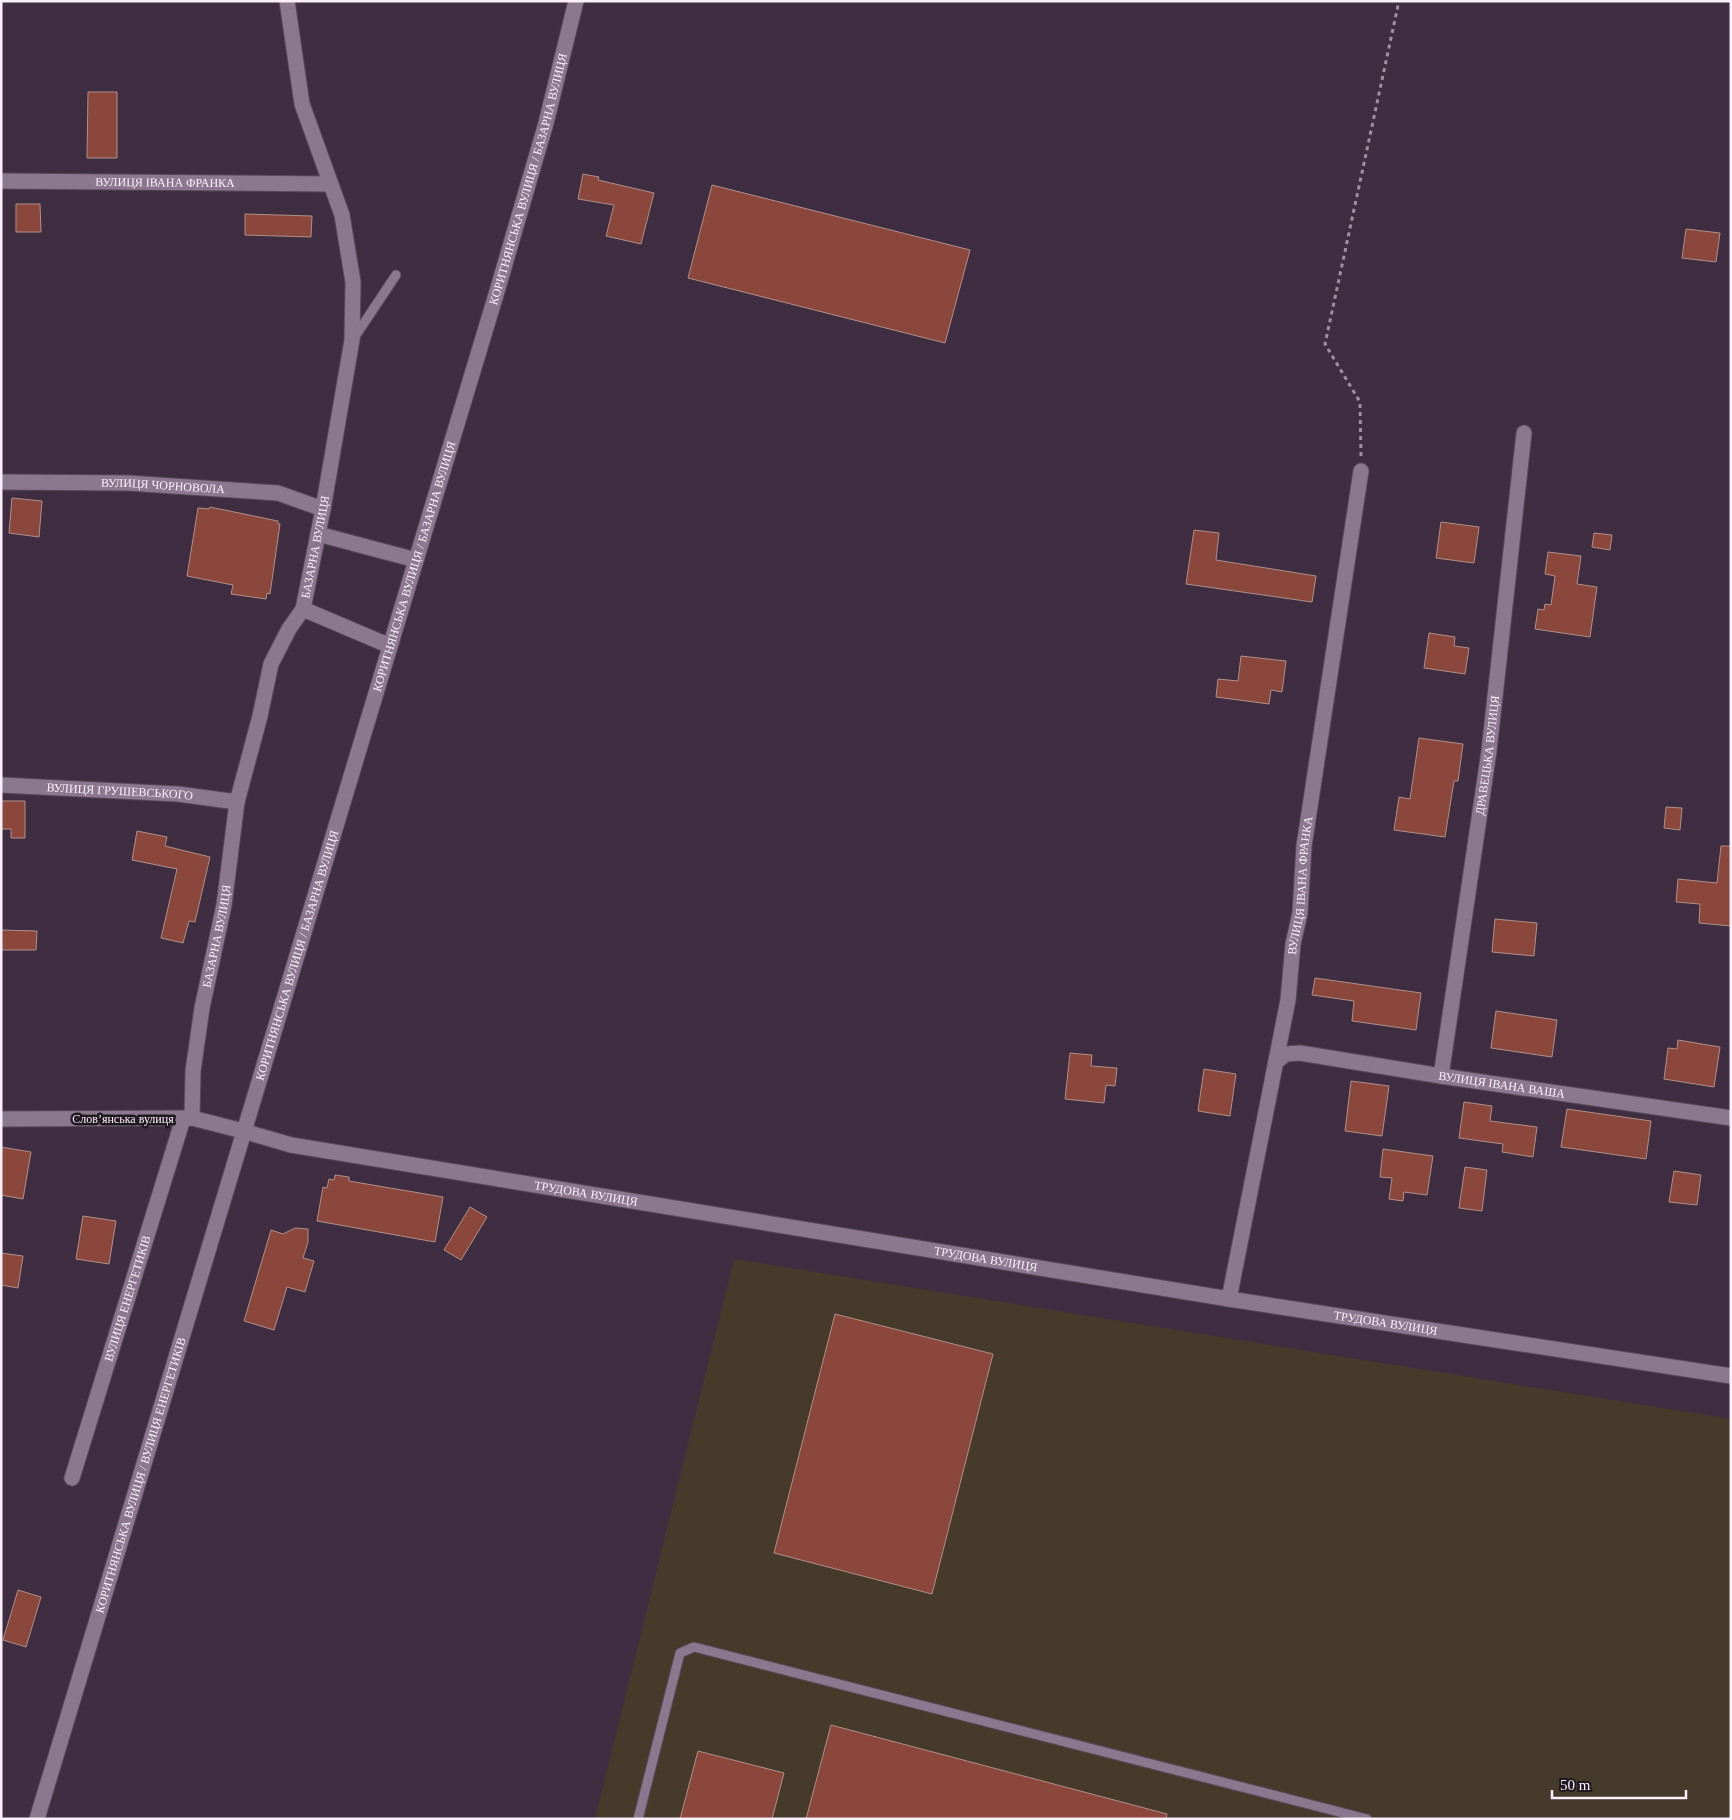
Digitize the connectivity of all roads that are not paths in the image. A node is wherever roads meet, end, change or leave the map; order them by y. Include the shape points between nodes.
1 (288, 1) edge
2 (576, 1) edge
3 (1, 180) edge
4 (329, 184) junction
5 (396, 274) dead end
6 (352, 340) junction
7 (1524, 433) dead end
8 (1361, 471) road end
9 (1, 482) edge
10 (323, 509) junction
11 (318, 534) junction
12 (416, 560) junction
13 (303, 609) junction
14 (390, 646) junction
15 (1, 785) edge
16 (237, 802) junction
17 (1276, 1062) junction
18 (1440, 1076) junction
19 (188, 1118) junction
20 (1731, 1118) edge
21 (1, 1119) edge
22 (243, 1131) junction
23 (1229, 1299) junction
24 (1731, 1376) edge
25 (72, 1478) dead end
26 (37, 1819) edge
27 (638, 1819) edge
28 (1367, 1819) edge

1 - 4 street, БАЗАРНА ВУЛИЦЯ via 302,104
2 - 12 street, КОРИТНЯНСЬКА ВУЛИЦЯ / БАЗАРНА ВУЛИЦЯ via 546,123
3 - 4 street, ВУЛИЦЯ ІВАНА ФРАНКА
4 - 6 street, БАЗАРНА ВУЛИЦЯ via 342,215 353,282
5 - 6 lane
6 - 10 street, БАЗАРНА ВУЛИЦЯ
7 - 18 street, ДРАВЕЦЬКА ВУЛИЦЯ via 1489,751
8 - 17 street, ВУЛИЦЯ ІВАНА ФРАНКА via 1304,846 1300,913 1293,944 1288,1000
9 - 10 street, ВУЛИЦЯ ЧОРНОВОЛА via 128,483 278,493
10 - 11 street, БАЗАРНА ВУЛИЦЯ
11 - 12 street
11 - 13 street, БАЗАРНА ВУЛИЦЯ
12 - 14 street, КОРИТНЯНСЬКА ВУЛИЦЯ / БАЗАРНА ВУЛИЦЯ
13 - 14 street
13 - 16 street, БАЗАРНА ВУЛИЦЯ via 271,664
14 - 22 street, КОРИТНЯНСЬКА ВУЛИЦЯ / БАЗАРНА ВУЛИЦЯ
15 - 16 street, ВУЛИЦЯ ГРУШЕВСЬКОГО via 178,794
16 - 19 street, БАЗАРНА ВУЛИЦЯ via 224,905 197,1044
17 - 18 street, ВУЛИЦЯ ІВАНА ВАША via 1286,1054 1300,1053
17 - 23 street, ВУЛИЦЯ ІВАНА ФРАНКА
18 - 20 street, ВУЛИЦЯ ІВАНА ВАША
19 - 21 street, Словʼянська вулиця
19 - 22 street, Словʼянська вулиця
19 - 25 street, ВУЛИЦЯ ЕНЕРГЕТИКІВ
22 - 23 street, ТРУДОВА ВУЛИЦЯ via 291,1145
22 - 26 street, КОРИТНЯНСЬКА ВУЛИЦЯ / ВУЛИЦЯ ЕНЕРГЕТИКІВ
23 - 24 street, ТРУДОВА ВУЛИЦЯ
27 - 28 lane via 680,1653 694,1647

